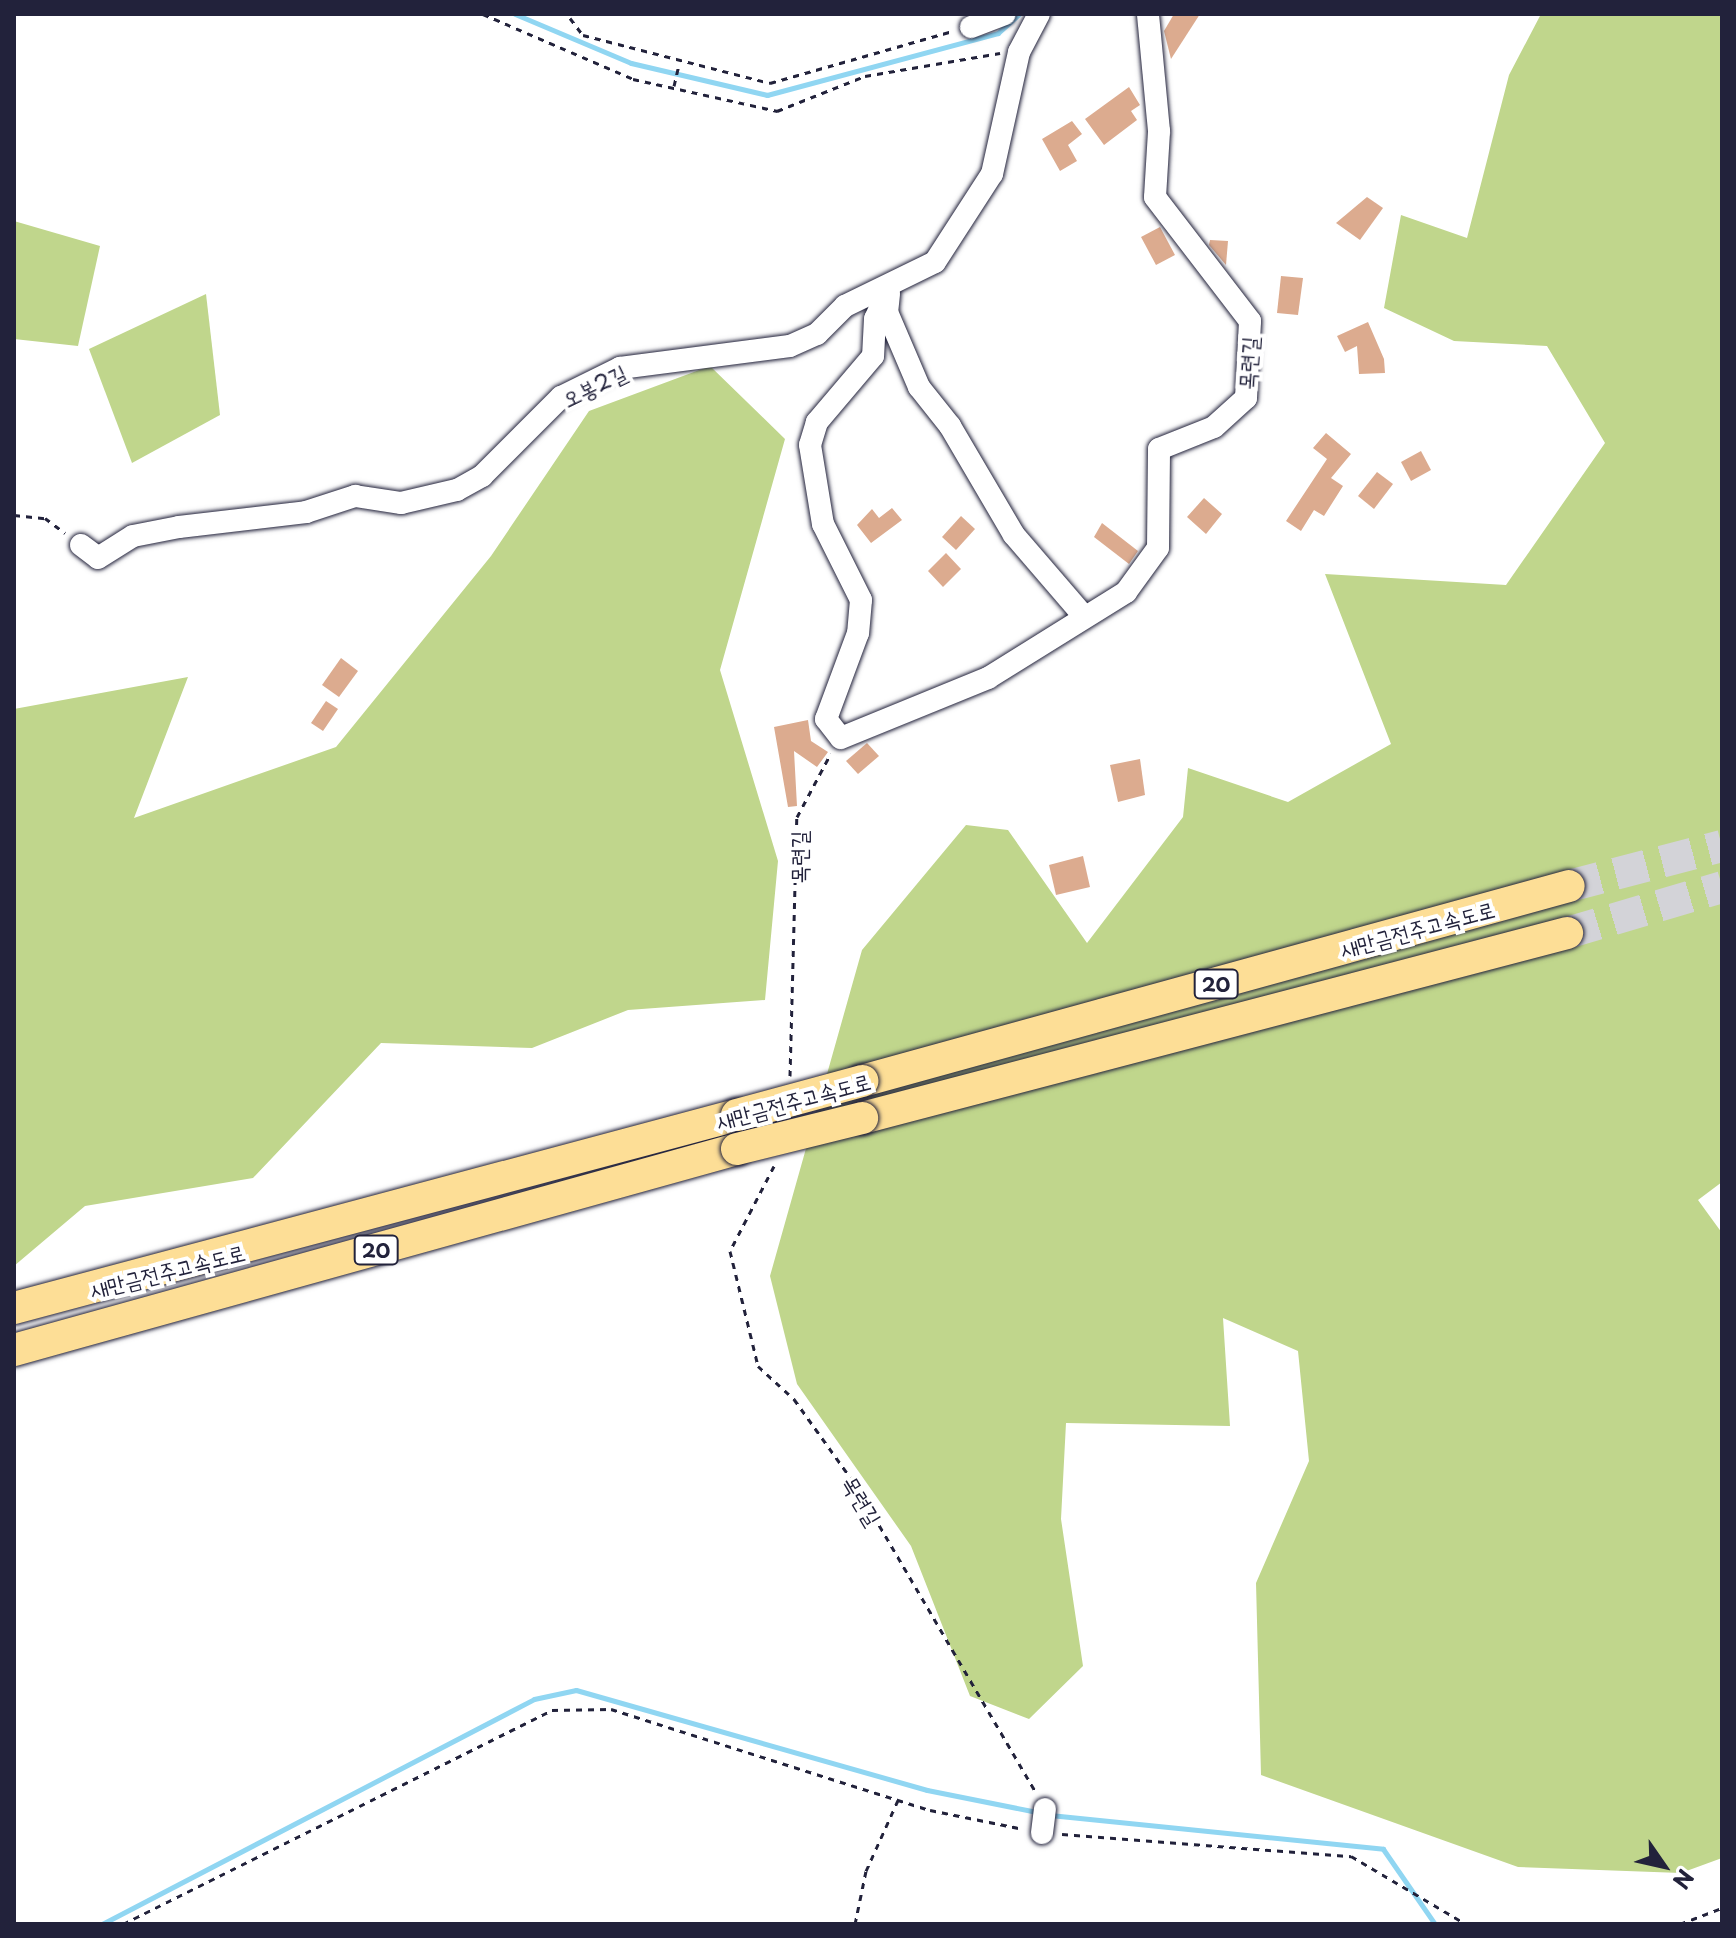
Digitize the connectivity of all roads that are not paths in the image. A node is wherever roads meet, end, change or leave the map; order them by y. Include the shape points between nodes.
1 (1005, 14) edge
2 (1039, 14) edge
3 (1148, 14) edge
4 (971, 27) road end
5 (889, 289) junction
6 (81, 545) road end
7 (1082, 614) junction
8 (1569, 886) tunnel mouth
9 (1567, 933) tunnel mouth
10 (14, 1308) edge
11 (14, 1350) edge

1 - 4 street
2 - 5 street, 오봉2길 via 1019,52 992,174 935,262
3 - 7 street, 목련길 via 1159,131 1155,197 1250,321 1246,398 1214,427 1159,449 1158,548 1126,592
5 - 6 street, 오봉2길 via 845,306 817,334 790,346 620,368 561,397 482,476 457,490 401,503 355,496 306,512 179,527 133,536 98,558
5 - 7 street via 887,312 919,387 1014,535
5 - 7 street, 목련길 via 875,319 873,356 817,422 810,445 823,524 861,600 858,633 826,719 841,738 888,713 988,678
8 - 10 highway, 새만금전주고속도로 / 20, bridge
9 - 11 highway, 새만금전주고속도로 / 20, bridge via 737,1149

